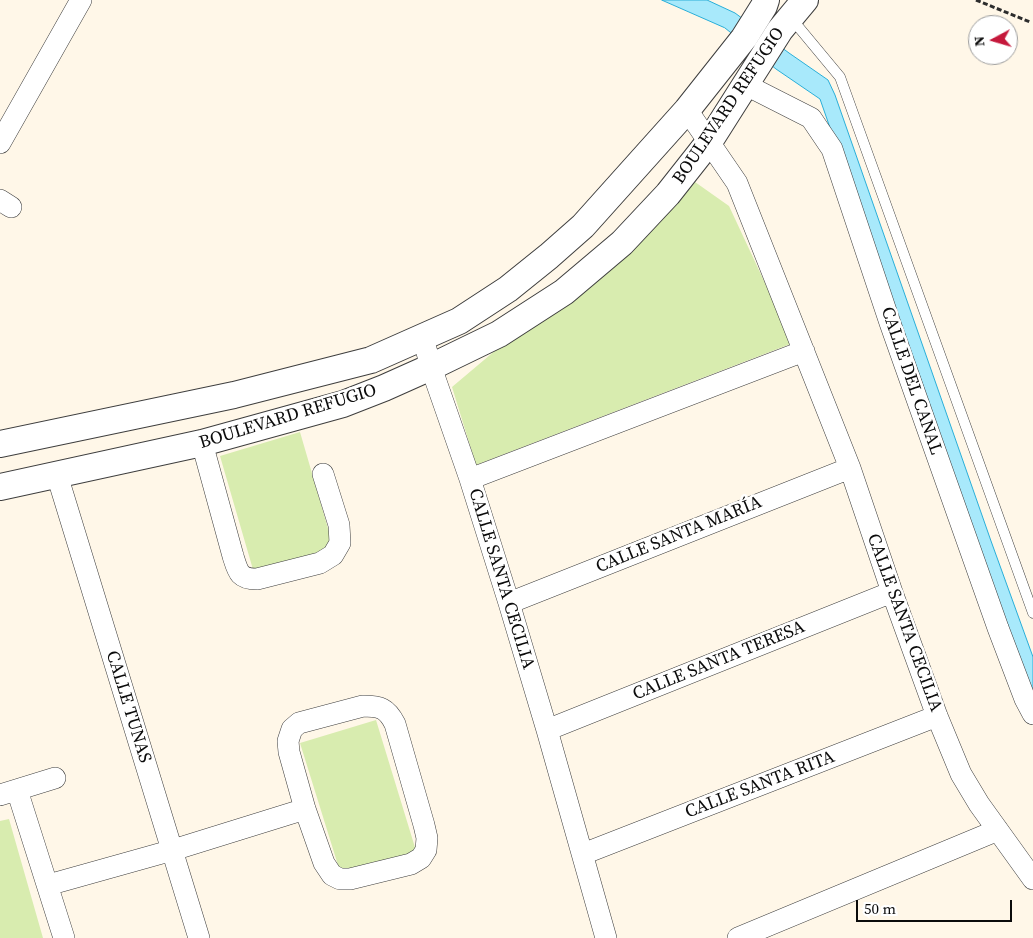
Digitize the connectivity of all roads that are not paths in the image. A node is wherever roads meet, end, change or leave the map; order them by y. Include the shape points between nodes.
1 (81, 0) edge
2 (766, 0) edge
3 (798, 9) edge
4 (746, 85) junction
5 (687, 110) junction
6 (709, 142) junction
7 (0, 143) edge
8 (423, 338) junction
9 (804, 351) junction
10 (431, 367) junction
11 (202, 443) junction
12 (0, 444) edge
13 (850, 468) junction
14 (323, 474) dead end
15 (56, 476) junction
16 (470, 479) junction
17 (0, 487) edge
18 (892, 592) junction
19 (509, 603) junction
20 (1033, 613) edge
21 (1033, 714) edge
22 (937, 716) junction
23 (547, 730) junction
24 (55, 778) dead end
25 (8, 793) edge
26 (305, 809) junction
27 (998, 830) junction
28 (173, 850) junction
29 (583, 854) junction
30 (1033, 880) edge
31 (48, 885) junction
32 (64, 938) edge
33 (199, 938) edge
34 (606, 938) edge
35 (738, 938) edge

1 - 7 street
2 - 5 street, BOULEVARD REFUGIO via 744,38
3 - 4 street, BOULEVARD REFUGIO via 780,30
3 - 20 lane via 840,77
4 - 6 street, BOULEVARD REFUGIO
4 - 21 street, CALLE DEL CANAL via 811,118 832,149 998,628
5 - 6 street, CALLE SANTA CECILIA
5 - 8 street, BOULEVARD REFUGIO via 583,226 549,256 492,300
6 - 9 street, CALLE SANTA CECILIA via 737,183
6 - 10 street, BOULEVARD REFUGIO via 668,194 622,243 564,292 499,334
8 - 10 street, CALLE SANTA CECILIA
8 - 12 street, BOULEVARD REFUGIO via 371,360 234,395
9 - 13 street, CALLE SANTA CECILIA
9 - 16 street, CALLE SANTA CECILIA
10 - 11 street, BOULEVARD REFUGIO via 343,404
10 - 16 street, CALLE SANTA CECILIA
11 - 14 street via 238,573 248,579 320,563 334,555 340,543 339,525
11 - 15 street, BOULEVARD REFUGIO
13 - 18 street, CALLE SANTA CECILIA
13 - 19 street, CALLE SANTA MARÍA
15 - 17 street, BOULEVARD REFUGIO
15 - 28 street, CALLE TUNAS
16 - 19 street, CALLE SANTA CECILIA
18 - 22 street, CALLE SANTA CECILIA
18 - 23 street, CALLE SANTA TERESA
19 - 23 street, CALLE SANTA CECILIA
22 - 27 street, CALLE SANTA CECILIA via 962,774
22 - 29 street, CALLE SANTA RITA
23 - 29 street, CALLE SANTA CECILIA
24 - 25 street
25 - 31 street
26 - 26 street via 289,752 292,729 300,723 363,706 380,707 390,714 395,724 424,825 426,850 412,864 340,879 332,875 324,864
26 - 28 street
27 - 30 street, CALLE SANTA CECILIA
27 - 35 street
28 - 31 street
28 - 33 street, CALLE TUNAS
29 - 34 street, CALLE SANTA CECILIA
31 - 32 street

